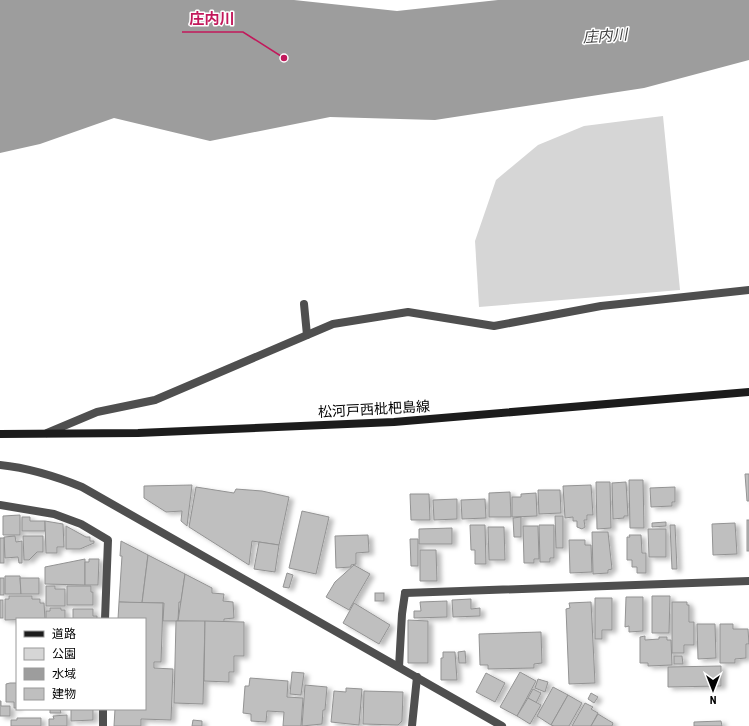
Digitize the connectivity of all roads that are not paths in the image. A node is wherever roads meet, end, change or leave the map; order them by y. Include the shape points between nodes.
1 (749, 290) edge
2 (304, 304) dead end
3 (307, 335) junction
4 (749, 392) edge
5 (47, 433) junction
6 (0, 434) edge
7 (0, 464) edge
8 (0, 505) edge
9 (749, 581) edge
10 (106, 618) edge
11 (399, 667) junction
12 (417, 677) junction
13 (103, 710) edge
14 (103, 726) edge
15 (412, 726) edge
16 (502, 726) edge

1 - 3 street via 601,306 494,326 408,312 333,324
2 - 3 street
3 - 5 street via 155,400 97,412
4 - 5 main road, 松河戸西枇杷島線 via 394,422 138,433
5 - 6 main road, 松河戸西枇杷島線
7 - 11 street via 48,474 82,487
8 - 10 street via 54,514 82,524 108,540
9 - 11 street via 405,592
11 - 12 street
12 - 15 street
12 - 16 street
13 - 14 street

